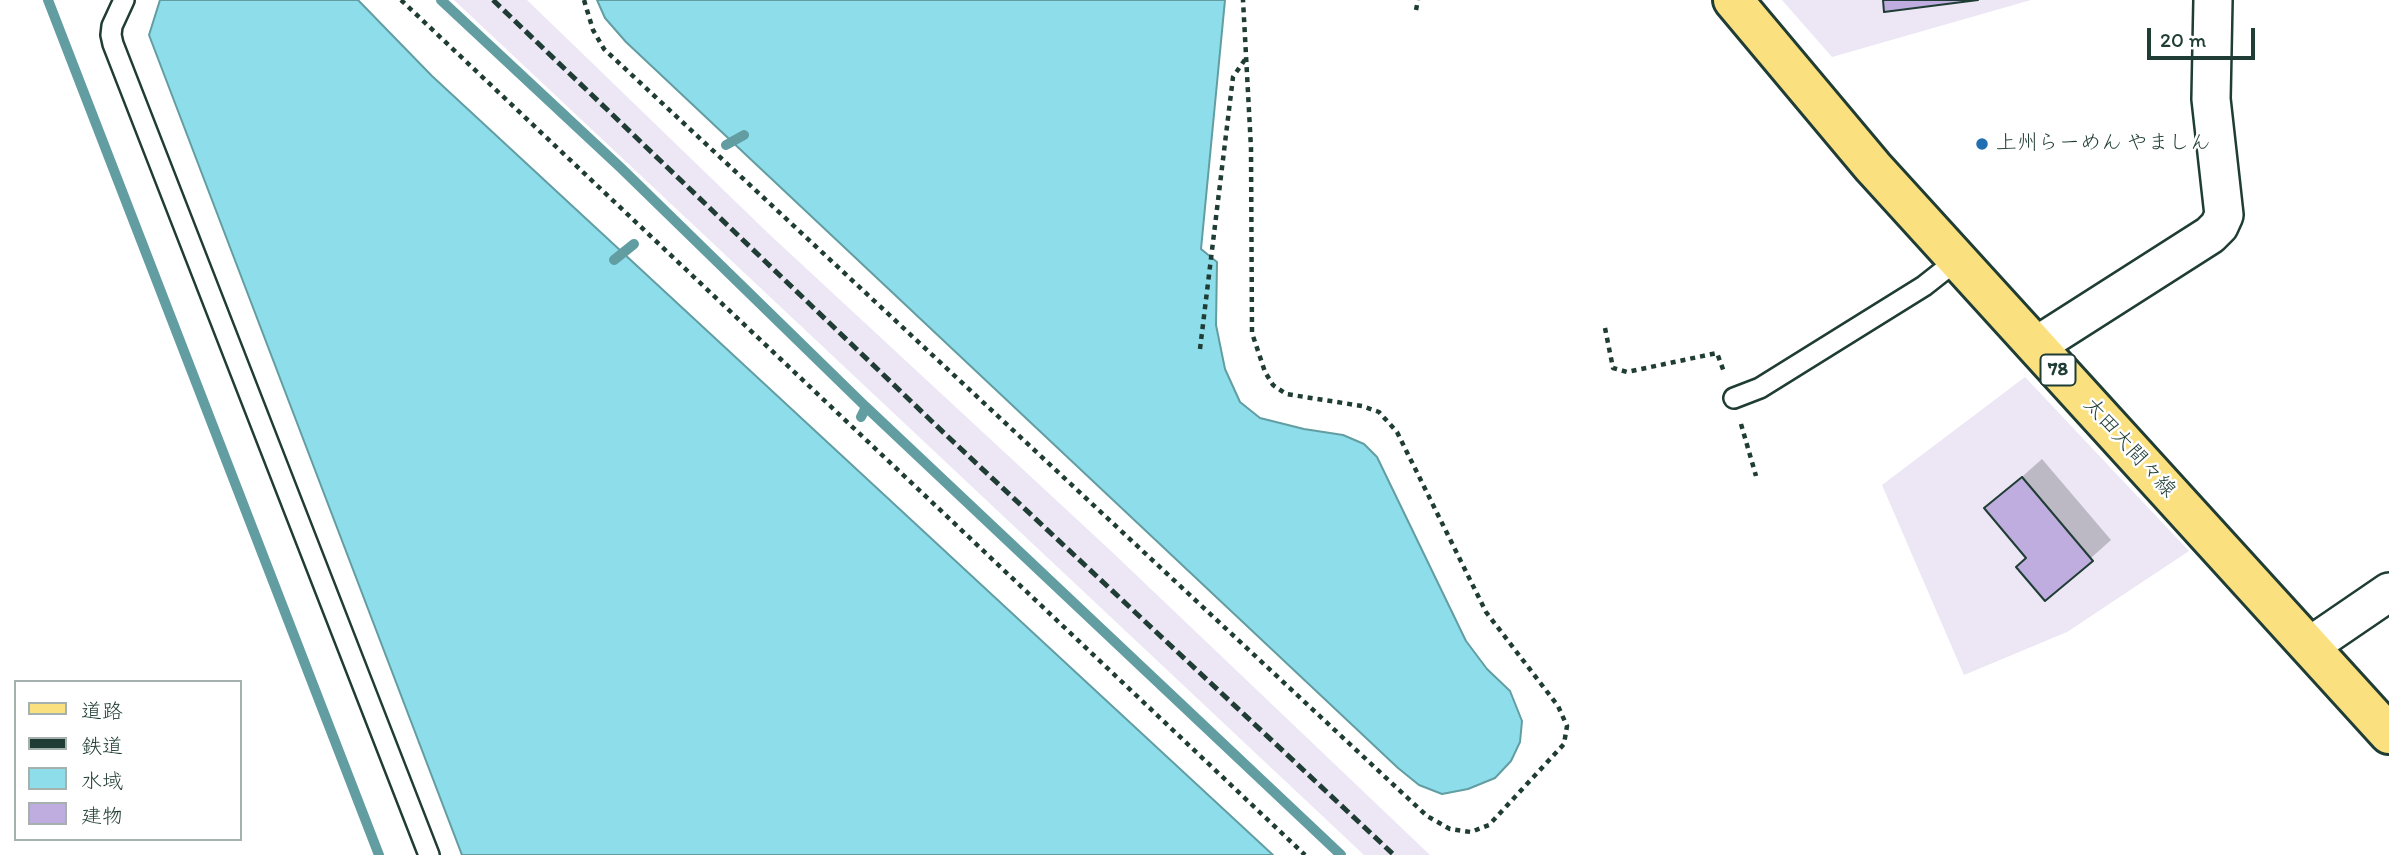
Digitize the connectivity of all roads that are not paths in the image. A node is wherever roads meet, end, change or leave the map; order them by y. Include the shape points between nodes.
1 (124, 0) edge
2 (1733, 0) edge
3 (2213, 0) edge
4 (1957, 260) junction
5 (2036, 346) junction
6 (1734, 398) road end
7 (2389, 592) edge
8 (2310, 646) junction
9 (2389, 734) edge
10 (429, 855) edge

1 - 10 lane via 112,26 113,44
2 - 4 main road, 太田大間々線 / 78
3 - 5 street via 2211,99 2224,215 2219,226
4 - 5 main road, 太田大間々線 / 78
4 - 6 lane via 1924,286 1772,380
5 - 8 main road, 太田大間々線 / 78
7 - 8 street
8 - 9 main road, 太田大間々線 / 78

